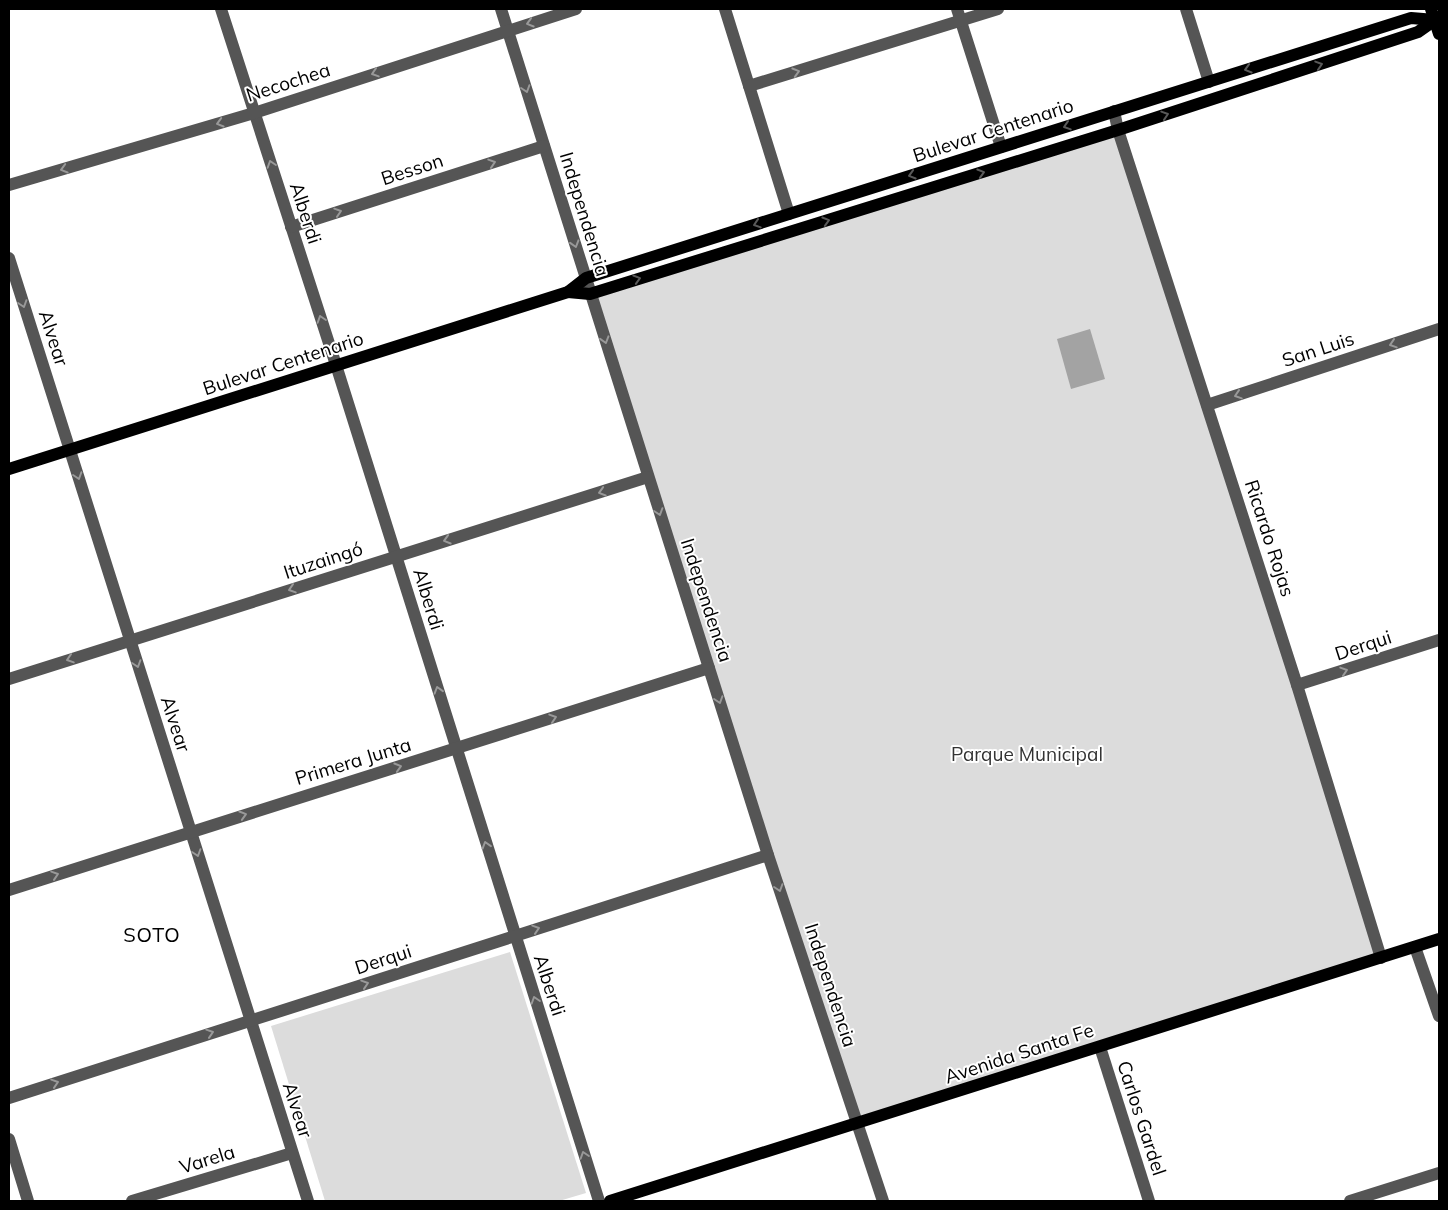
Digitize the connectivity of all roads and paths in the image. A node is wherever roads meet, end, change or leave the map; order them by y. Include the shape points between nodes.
1 (221, 9) edge
2 (501, 9) edge
3 (576, 9) edge
4 (725, 9) edge
5 (998, 9) edge
6 (1186, 9) edge
7 (959, 15) edge
8 (1435, 16) edge
9 (508, 30) junction
10 (1439, 34) edge
11 (1209, 82) junction
12 (749, 86) junction
13 (1114, 111) junction
14 (254, 113) junction
15 (1118, 130) junction
16 (544, 146) junction
17 (1001, 147) junction
18 (9, 185) edge
19 (789, 214) junction
20 (291, 227) junction
21 (9, 258) edge
22 (586, 278) junction
23 (568, 292) junction
24 (590, 294) junction
25 (1439, 329) edge
26 (336, 365) junction
27 (1207, 405) junction
28 (70, 450) junction
29 (9, 469) edge
30 (648, 478) junction
31 (396, 556) junction
32 (130, 640) junction
33 (1439, 640) edge
34 (709, 668) junction
35 (9, 679) edge
36 (1297, 685) junction
37 (456, 749) junction
38 (190, 832) junction
39 (768, 855) junction
40 (9, 890) edge
41 (515, 936) junction
42 (1439, 940) edge
43 (1415, 947) junction
44 (1381, 958) junction
45 (1439, 1016) edge
46 (250, 1021) junction
47 (1100, 1047) junction
48 (9, 1098) edge
49 (858, 1123) junction
50 (9, 1139) edge
51 (292, 1153) junction
52 (1439, 1173) edge
53 (28, 1201) edge
54 (132, 1201) edge
55 (308, 1201) edge
56 (599, 1201) edge
57 (610, 1201) edge
58 (884, 1201) edge
59 (1148, 1201) edge
60 (1350, 1201) edge

1 - 14 street, Alberdi
2 - 9 street, Independencia
3 -> 9 street, Necochea
4 - 12 street
5 - 7 street
6 - 11 street
12 -> 7 street
7 - 17 street
8 - 10 main road
8 -> 11 main road, Bulevar Centenario via 1411,18
15 -> 8 main road, Bulevar Centenario via 1418,32
9 -> 14 street, Necochea
9 -> 16 street, Independencia
11 - 13 main road, Bulevar Centenario
12 - 19 street
13 - 15 street, Ricardo Rojas
13 -> 17 main road, Bulevar Centenario
14 -> 18 street, Necochea
20 -> 14 street, Alberdi
24 -> 15 main road, Bulevar Centenario
15 - 27 street, Ricardo Rojas
20 -> 16 street, Besson
16 -> 22 street, Independencia
17 -> 19 main road, Bulevar Centenario
19 -> 22 main road, Bulevar Centenario
26 -> 20 street, Alberdi
21 -> 28 street, Alvear
22 - 23 main road, Bulevar Centenario
22 - 24 street, Independencia
23 - 24 main road, Bulevar Centenario
23 - 26 main road, Bulevar Centenario
24 -> 30 street, Independencia
25 -> 27 street, San Luis
26 - 28 main road, Bulevar Centenario
26 - 31 street, Alberdi
27 - 36 street, Ricardo Rojas
28 - 29 main road, Bulevar Centenario
28 -> 32 street, Alvear
30 -> 31 street, Ituzaingó
30 -> 34 street, Independencia
31 -> 32 street, Ituzaingó
37 -> 31 street, Alberdi
32 -> 35 street, Ituzaingó
32 -> 38 street, Alvear
36 -> 33 street, Derqui
37 -> 34 street, Primera Junta
34 -> 39 street, Independencia
36 - 44 street, Ricardo Rojas
38 -> 37 street, Primera Junta
41 -> 37 street, Alberdi
40 -> 38 street, Primera Junta
38 -> 46 street, Alvear
41 -> 39 street, Derqui
39 -> 49 street, Independencia
46 -> 41 street, Derqui
56 -> 41 street, Alberdi
42 - 43 main road, Avenida Santa Fe
43 - 44 main road, Avenida Santa Fe
43 - 45 street
44 - 47 main road, Avenida Santa Fe
48 -> 46 street, Derqui
46 - 51 street, Alvear
47 - 49 main road, Avenida Santa Fe
47 - 59 street, Carlos Gardel
49 - 57 main road, Avenida Santa Fe
49 - 58 street, Independencia
50 - 53 street
51 - 54 street, Varela
51 - 55 street, Alvear
52 - 60 street

